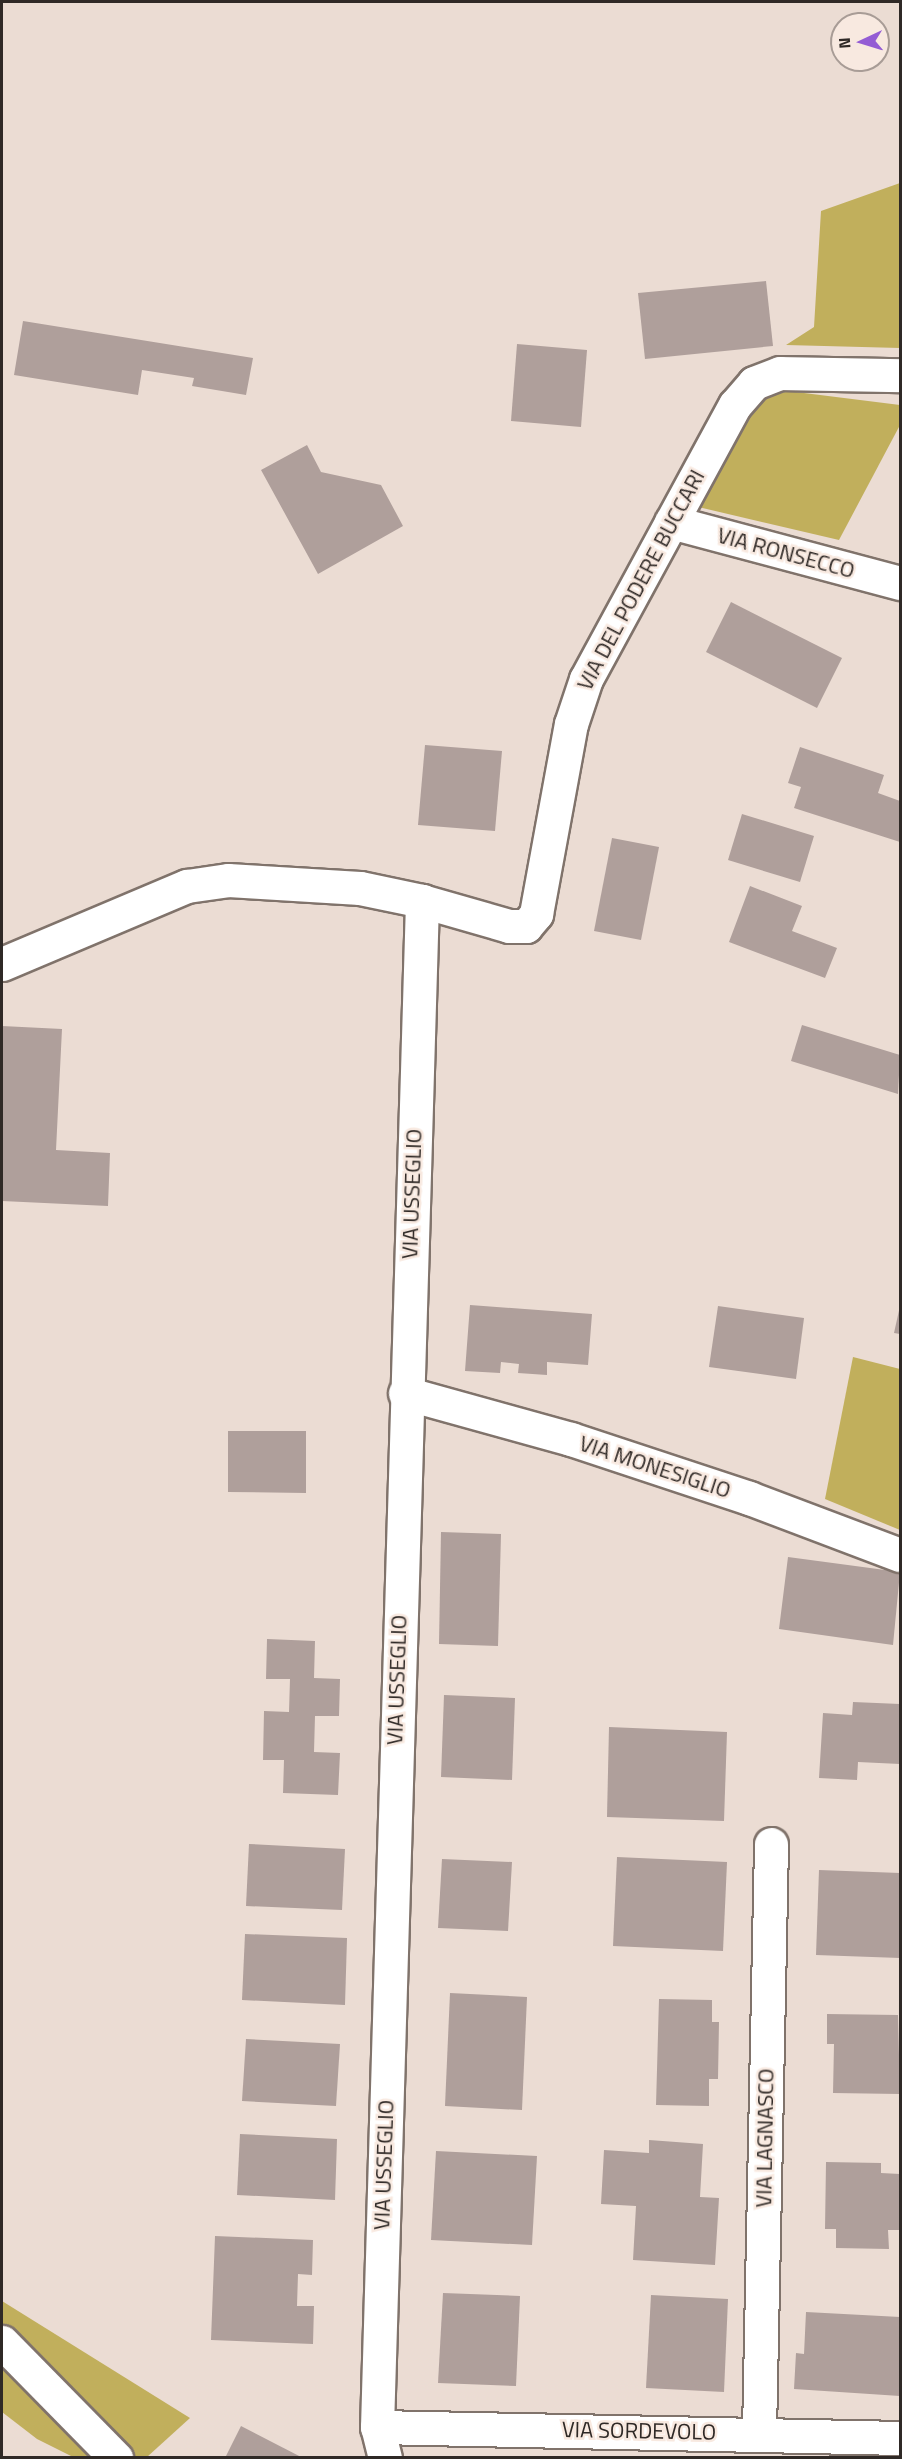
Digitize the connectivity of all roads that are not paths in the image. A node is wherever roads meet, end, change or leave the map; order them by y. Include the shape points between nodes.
1 (900, 375) edge
2 (671, 522) junction
3 (900, 583) edge
4 (422, 901) junction
5 (2, 964) edge
6 (405, 1393) junction
7 (900, 1555) edge
8 (771, 1844) dead end
9 (2, 2342) edge
10 (759, 2432) junction
11 (900, 2438) edge
12 (381, 2442) edge
13 (116, 2457) edge

1 - 2 street, VIA DEL PODERE BUCCARI via 780,374 754,383 735,405
2 - 3 street, VIA RONSECCO
2 - 4 street, VIA DEL PODERE BUCCARI via 607,635 577,701 532,922 514,927
4 - 5 street, VIA DEL PODERE BUCCARI via 330,884 228,880 187,886
4 - 6 street, VIA USSEGLIO
6 - 7 street, VIA MONESIGLIO via 571,1439 749,1498
6 - 12 street, VIA USSEGLIO
8 - 10 street, VIA LAGNASCO
9 - 13 street
10 - 11 street, VIA SORDEVOLO
10 - 12 street, VIA SORDEVOLO

